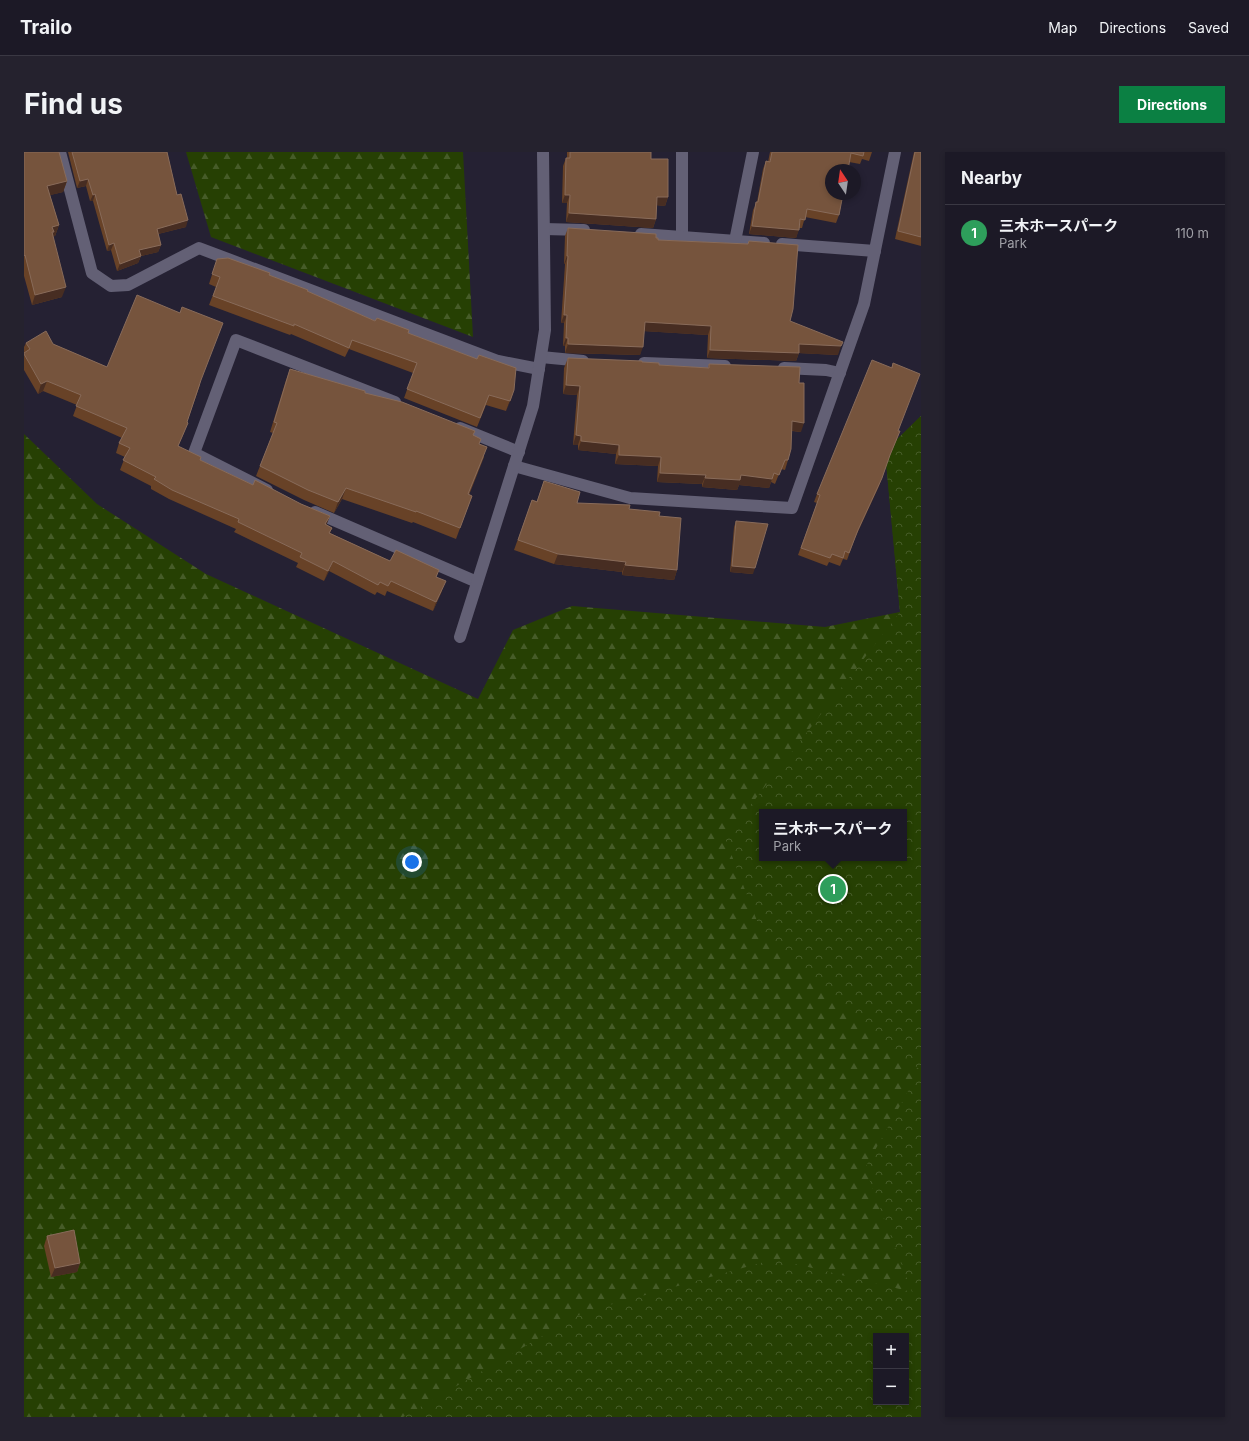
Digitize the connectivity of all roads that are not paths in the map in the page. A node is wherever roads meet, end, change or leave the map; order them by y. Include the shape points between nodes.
1 (60, 152) edge
2 (543, 152) edge
3 (682, 152) edge
4 (753, 152) edge
5 (894, 152) edge
6 (544, 229) junction
7 (599, 231) edge
8 (629, 233) edge
9 (682, 237) junction
10 (735, 241) junction
11 (874, 251) junction
12 (596, 361) edge
13 (540, 363) junction
14 (636, 363) edge
15 (739, 366) edge
16 (771, 368) edge
17 (840, 373) junction
18 (403, 406) edge
19 (447, 423) edge
20 (519, 452) junction
21 (514, 466) junction
22 (280, 496) edge
23 (301, 507) edge
24 (477, 582) junction
25 (460, 637) dead end

1 - 13 street via 92,273 111,286 128,285 199,248 498,361
2 - 6 street
3 - 9 street
4 - 10 street
5 - 11 street
6 - 7 street
6 - 13 street via 545,330
8 - 9 street
9 - 10 street
10 - 11 street
11 - 17 street via 864,304
12 - 13 street via 564,360
13 - 20 street via 533,406
14 - 15 street
16 - 17 street
17 - 21 street via 792,508 630,498
18 - 22 street via 236,340 194,453
19 - 20 street
20 - 21 street
21 - 24 street
23 - 24 street
24 - 25 street

